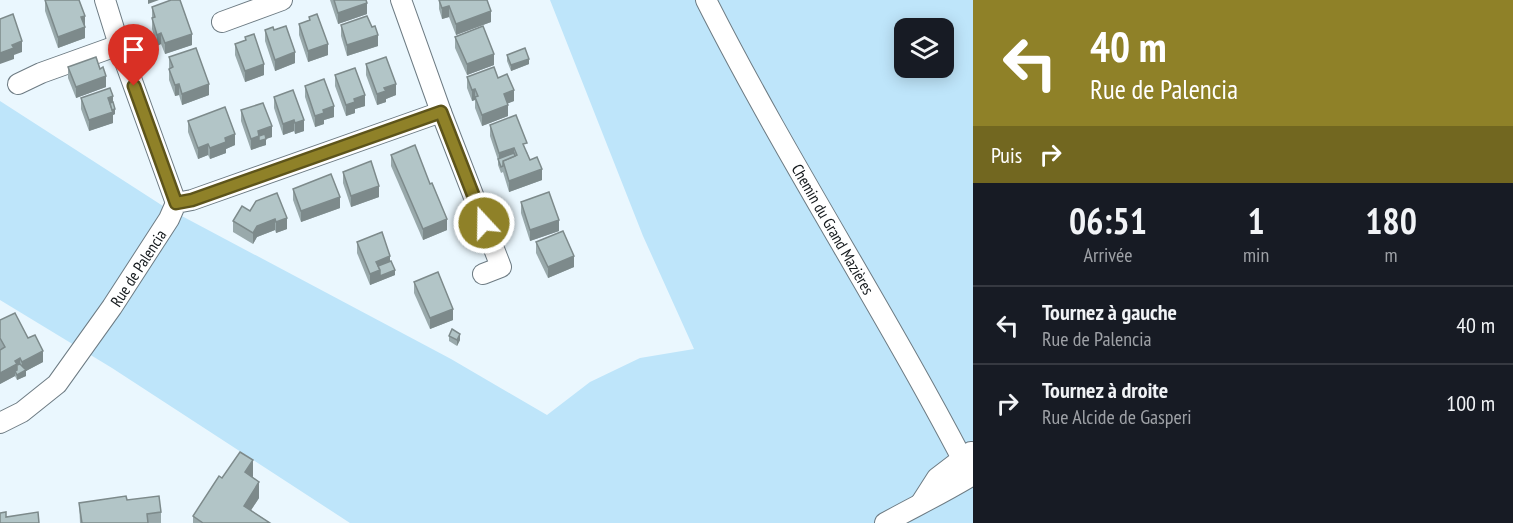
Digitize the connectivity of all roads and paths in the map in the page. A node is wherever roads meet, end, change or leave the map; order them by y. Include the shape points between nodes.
1 (105, 0) edge
2 (282, 0) edge
3 (401, 0) edge
4 (706, 0) edge
5 (222, 22) dead end
6 (119, 45) junction
7 (18, 84) dead end
8 (441, 112) junction
9 (176, 203) junction
10 (483, 274) dead end
11 (0, 423) edge
12 (967, 454) edge
13 (885, 523) edge

1 - 6 street
2 - 5 street
3 - 8 street
4 - 12 street, Chemin du Grand Mazières via 747,81 916,374
6 - 7 street
6 - 9 street
8 - 9 street
8 - 10 street via 501,267
9 - 11 street, Rue de Palencia via 112,307 57,384 22,412
12 - 13 street, Chemin du Grand Mazières via 971,476

